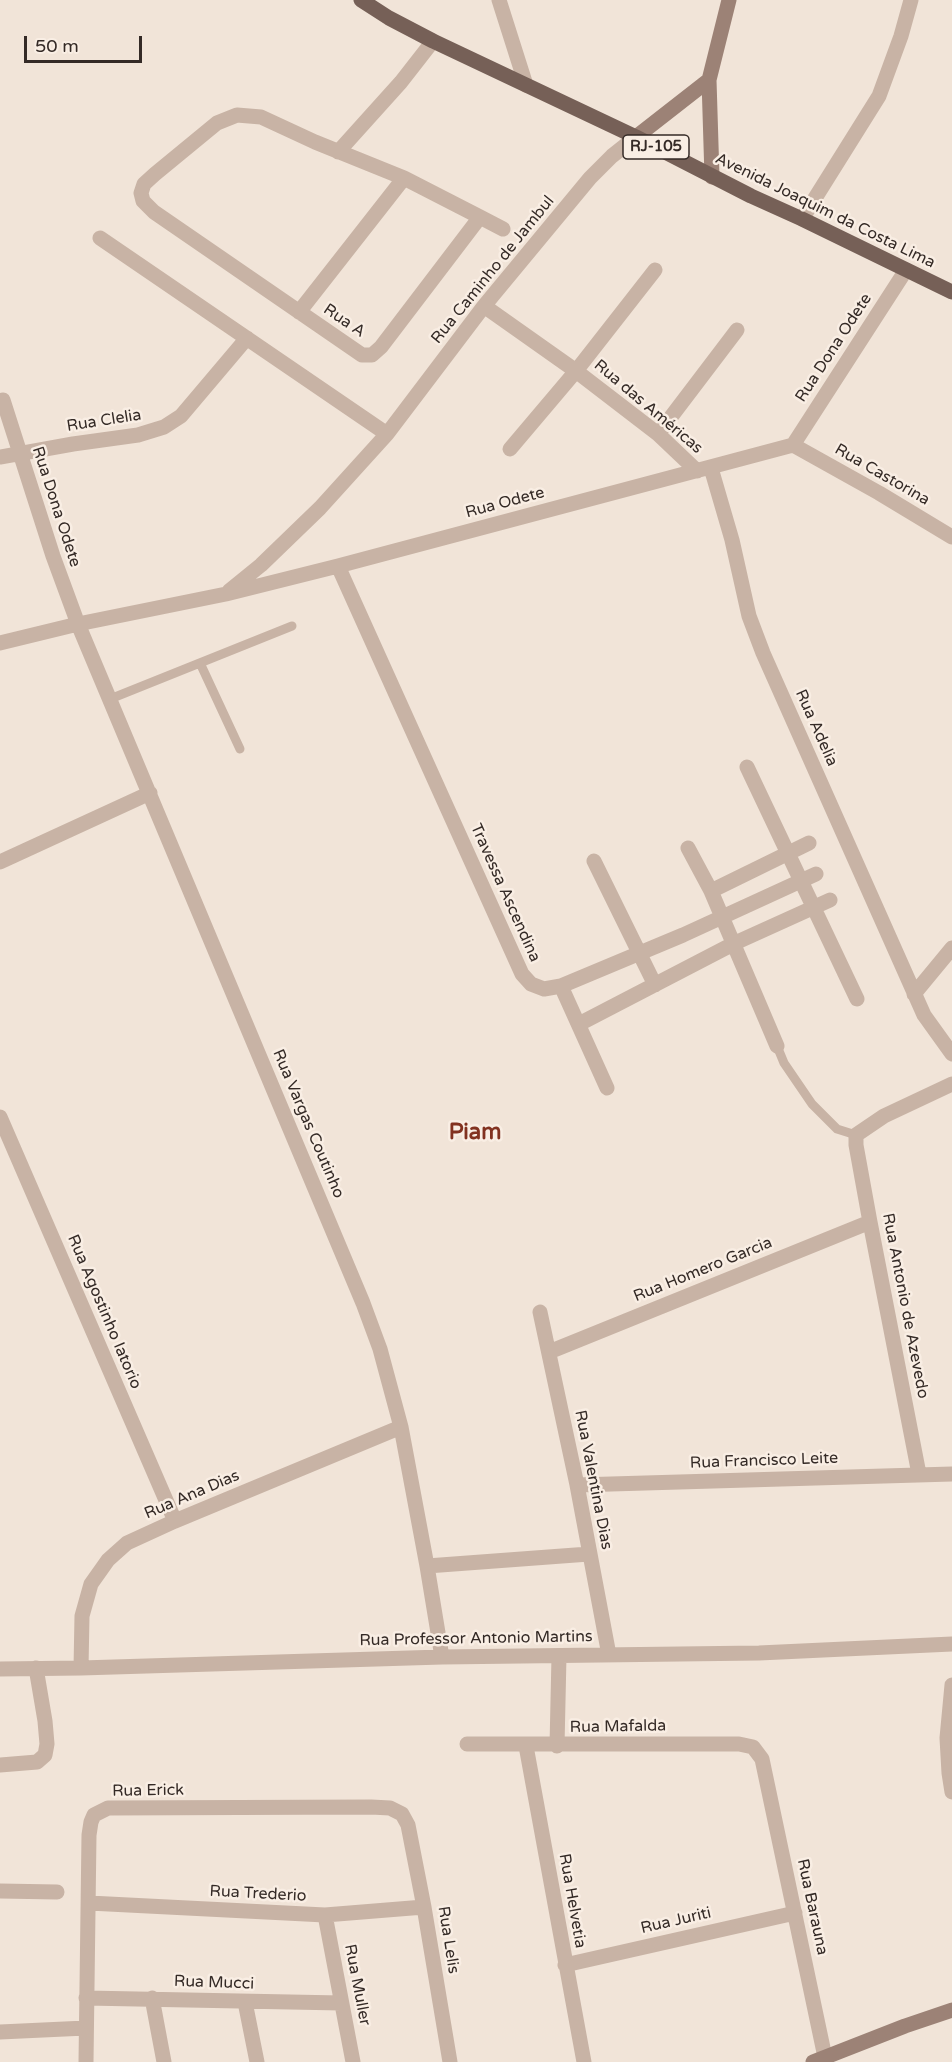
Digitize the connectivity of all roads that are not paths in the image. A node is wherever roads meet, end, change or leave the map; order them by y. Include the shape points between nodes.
1 (361, 0) edge
2 (499, 0) edge
3 (729, 0) edge
4 (911, 0) edge
5 (433, 41) junction
6 (709, 80) junction
7 (526, 85) junction
8 (636, 137) junction
9 (338, 152) junction
10 (712, 177) junction
11 (404, 178) junction
12 (480, 217) junction
13 (802, 219) junction
14 (503, 230) dead end
15 (100, 238) dead end
16 (655, 270) dead end
17 (906, 270) junction
18 (951, 288) edge
19 (484, 306) junction
20 (299, 312) junction
21 (736, 330) dead end
22 (247, 338) junction
23 (576, 371) junction
24 (3, 400) dead end
25 (387, 434) junction
26 (658, 434) junction
27 (793, 445) junction
28 (510, 449) dead end
29 (19, 453) junction
30 (0, 457) edge
31 (704, 470) junction
32 (952, 537) edge
33 (338, 566) junction
34 (226, 594) junction
35 (78, 624) junction
36 (292, 626) dead end
37 (0, 643) edge
38 (200, 663) junction
39 (110, 699) junction
40 (240, 748) dead end
41 (747, 767) dead end
42 (150, 793) junction
43 (809, 843) dead end
44 (688, 848) dead end
45 (788, 854) junction
46 (594, 861) dead end
47 (0, 862) edge
48 (816, 874) dead end
49 (800, 881) junction
50 (711, 891) junction
51 (830, 900) dead end
52 (813, 908) junction
53 (722, 917) junction
54 (735, 943) junction
55 (952, 948) edge
56 (638, 953) junction
57 (655, 985) junction
58 (561, 986) junction
59 (914, 994) junction
60 (857, 999) dead end
61 (579, 1024) junction
62 (777, 1046) joint
63 (952, 1054) edge
64 (952, 1084) edge
65 (607, 1088) dead end
66 (0, 1117) edge
67 (856, 1140) junction
68 (870, 1222) junction
69 (540, 1312) dead end
70 (549, 1352) junction
71 (400, 1427) junction
72 (919, 1474) junction
73 (952, 1474) edge
74 (577, 1485) junction
75 (176, 1521) junction
76 (589, 1554) junction
77 (427, 1566) junction
78 (952, 1644) edge
79 (609, 1655) junction
80 (442, 1656) junction
81 (559, 1656) junction
82 (36, 1668) junction
83 (81, 1668) junction
84 (0, 1669) edge
85 (952, 1692) edge
86 (467, 1744) dead end
87 (526, 1746) junction
88 (557, 1746) junction
89 (762, 1759) joint
90 (5, 1765) edge
91 (952, 1792) edge
92 (408, 1825) joint
93 (0, 1891) edge
94 (57, 1892) dead end
95 (89, 1903) junction
96 (424, 1907) junction
97 (795, 1913) junction
98 (325, 1915) junction
99 (565, 1965) junction
100 (86, 1998) junction
101 (152, 1998) junction
102 (245, 2002) junction
103 (341, 2003) junction
104 (952, 2010) edge
105 (86, 2028) junction
106 (0, 2032) edge
107 (821, 2060) edge
108 (86, 2062) edge
109 (164, 2062) edge
110 (257, 2062) edge
111 (353, 2062) edge
112 (450, 2062) edge
113 (584, 2062) edge

1 - 5 main road, Avenida Joaquim da Costa Lima / RJ-105
2 - 7 street
3 - 6 main road
4 - 13 street via 879,96
5 - 7 main road, Avenida Joaquim da Costa Lima / RJ-105
5 - 9 street
6 - 8 main road
6 - 10 main road
7 - 8 main road, Avenida Joaquim da Costa Lima / RJ-105
8 - 10 main road, Avenida Joaquim da Costa Lima / RJ-105
8 - 19 street, Rua Caminho de Jambul via 590,178
9 - 11 street
9 - 20 street, Rua A via 261,117 237,115 217,123 144,184 141,193 154,212
10 - 13 main road, Avenida Joaquim da Costa Lima / RJ-105
11 - 12 street
11 - 20 street
12 - 14 street
12 - 20 street, Rua A via 372,355 362,355
13 - 17 main road, Avenida Joaquim da Costa Lima / RJ-105
15 - 22 street
16 - 23 street, Rua das Américas
17 - 18 main road, Avenida Joaquim da Costa Lima / RJ-105
17 - 27 street, Rua Dona Odete
19 - 23 street
19 - 25 street, Rua Caminho de Jambul
21 - 26 street
22 - 25 street
22 - 29 street, Rua Clelia via 181,416 164,428
23 - 26 street, Rua das Américas
23 - 28 street, Rua das Américas
24 - 29 street, Rua Dona Odete
25 - 34 street, Rua Odete via 320,508
26 - 31 street, Rua das Américas
27 - 31 street, Rua Odete
27 - 32 street, Rua Castorina
29 - 30 street, Rua Clelia
29 - 35 street, Rua Dona Odete
31 - 33 street, Rua Odete
31 - 59 street, Rua Adelia via 732,540 749,616 763,653
33 - 34 street, Rua Odete
33 - 58 street, Travessa Ascendina via 522,974 531,984 544,989
34 - 35 street, Rua Odete
35 - 37 street, Rua Odete
35 - 39 street, Rua Vargas Coutinho
36 - 38 lane
38 - 39 lane
38 - 40 lane
39 - 42 street, Rua Vargas Coutinho
41 - 45 street
42 - 47 street
42 - 71 street, Rua Vargas Coutinho via 363,1303 380,1349
43 - 45 street
44 - 50 street
45 - 49 street
45 - 50 street
46 - 56 street
48 - 49 street, Travessa Ascendina
49 - 52 street
49 - 53 street, Travessa Ascendina
50 - 53 street
51 - 52 street
52 - 54 street
52 - 60 street
53 - 54 street
53 - 56 street, Travessa Ascendina
54 - 57 street
54 - 62 street
55 - 59 street
56 - 57 street
56 - 58 street, Travessa Ascendina
57 - 61 street
58 - 61 street
59 - 63 street, Rua Adelia
61 - 65 street
62 - 67 lane via 812,1104
64 - 67 street via 884,1116
66 - 75 street, Rua Agostinho Iatorio
67 - 68 street, Rua Antonio de Azevedo
68 - 70 street, Rua Homero Garcia
68 - 72 street, Rua Antonio de Azevedo
69 - 70 street, Rua Valentina Dias
70 - 74 street, Rua Valentina Dias
71 - 75 street, Rua Ana Dias
71 - 77 street, Rua Vargas Coutinho
72 - 73 street, Rua Francisco Leite
72 - 74 street, Rua Francisco Leite
74 - 76 street, Rua Valentina Dias
75 - 83 street, Rua Ana Dias via 127,1543 108,1560 91,1584 82,1616
76 - 77 street
76 - 79 street, Rua Valentina Dias
77 - 80 street, Rua Vargas Coutinho
78 - 79 street, Rua Professor Antonio Martins
79 - 81 street, Rua Professor Antonio Martins
80 - 81 street, Rua Professor Antonio Martins
80 - 83 street, Rua Professor Antonio Martins
81 - 88 street
82 - 83 street, Rua Professor Antonio Martins
82 - 84 street, Rua Professor Antonio Martins
82 - 90 street via 45,1721 45,1755 37,1762
85 - 91 street via 947,1738
86 - 87 street, Rua Mafalda
87 - 88 street, Rua Mafalda
87 - 99 street, Rua Helvetia
88 - 89 street, Rua Mafalda via 740,1744 753,1747
89 - 97 street, Rua Barauna
92 - 95 street, Rua Erick via 402,1814 390,1808 108,1808 94,1815 91,1822
92 - 96 street, Rua Lelis
93 - 94 street
95 - 98 street, Rua Trederio
95 - 100 street, Rua Erick
96 - 98 street, Rua Trederio
96 - 112 street, Rua Lelis
97 - 99 street, Rua Juriti
97 - 107 street, Rua Barauna
98 - 103 street, Rua Muller
99 - 113 street, Rua Helvetia
100 - 101 street, Rua Mucci
100 - 105 street, Rua Erick
101 - 102 street, Rua Mucci
101 - 109 street
102 - 103 street, Rua Mucci
102 - 110 street
103 - 111 street, Rua Muller
104 - 107 main road
105 - 106 street
105 - 108 street, Rua Erick

